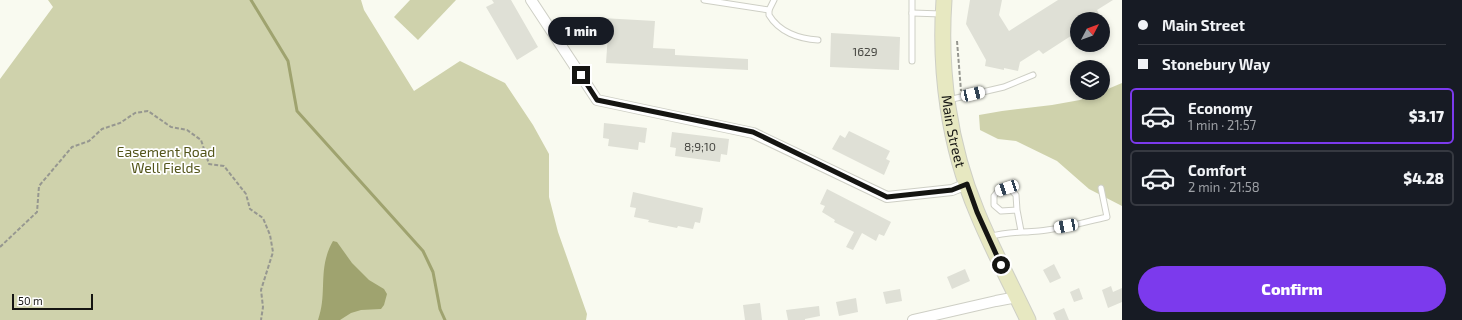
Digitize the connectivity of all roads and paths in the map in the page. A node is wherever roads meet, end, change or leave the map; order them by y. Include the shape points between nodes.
1 (531, 0) edge
2 (704, 0) edge
3 (774, 0) edge
4 (912, 0) edge
5 (943, 7) edge
6 (769, 10) junction
7 (912, 14) junction
8 (956, 35) dead end
9 (818, 40) dead end
10 (912, 61) dead end
11 (1032, 75) dead end
12 (954, 99) junction
13 (967, 184) junction
14 (1101, 188) dead end
15 (1017, 210) junction
16 (1021, 231) junction
17 (988, 238) junction
18 (0, 247) edge
19 (1017, 297) junction
20 (261, 320) edge
21 (913, 320) edge
22 (1028, 320) edge

1 - 13 street via 597,100 753,132 887,197 952,190
2 - 6 lane
3 - 6 lane
4 - 7 lane
5 - 7 lane
5 - 12 main road, Main Street via 943,49
6 - 9 lane via 772,20 790,34
7 - 10 lane
8 - 12 path
11 - 12 lane via 1004,87
12 - 13 main road, Main Street via 959,158
13 - 17 main road, Main Street
14 - 16 lane via 1107,217 1039,231
15 - 15 lane via 1016,195 1011,190 999,190 994,196 994,205 1001,211
15 - 16 lane
16 - 17 lane
17 - 19 main road, Main Street
18 - 20 path via 37,212 39,186 72,147 89,141 102,129 120,123 135,113 148,111 171,127 187,130 201,140 209,164 224,166 246,194 250,208 263,218 273,252 261,290
19 - 21 street
19 - 22 main road, Main Street

